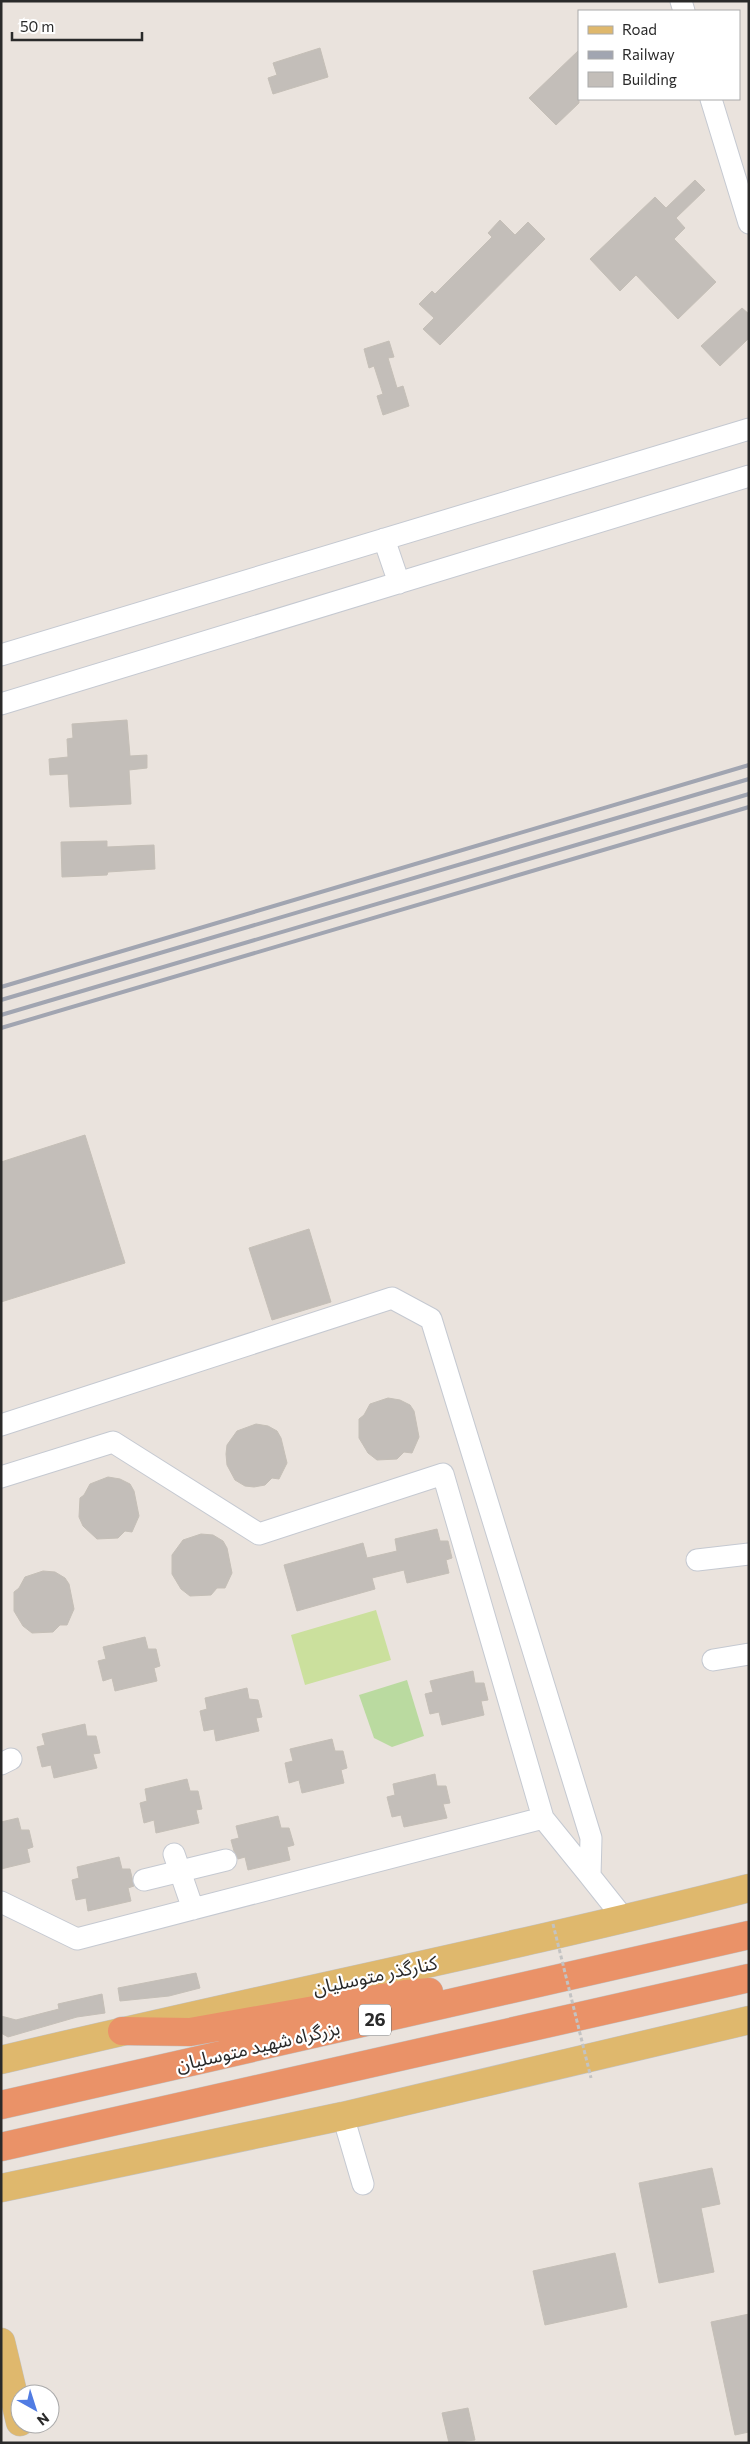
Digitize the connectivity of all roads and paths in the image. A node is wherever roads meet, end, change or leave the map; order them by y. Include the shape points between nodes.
1 (711, 100) edge
2 (749, 223) edge
3 (749, 429) edge
4 (749, 476) edge
5 (384, 539) junction
6 (399, 583) junction
7 (1, 655) edge
8 (1, 704) edge
9 (1, 1425) edge
10 (1, 1477) edge
11 (749, 1554) edge
12 (697, 1560) dead end
13 (749, 1654) edge
14 (713, 1660) dead end
15 (543, 1818) junction
16 (226, 1860) dead end
17 (177, 1863) junction
18 (590, 1876) junction
19 (144, 1880) dead end
20 (749, 1888) edge
21 (1, 1902) edge
22 (192, 1909) junction
23 (625, 1920) junction
24 (553, 1924) dead end
25 (749, 1935) edge
26 (749, 1978) edge
27 (528, 1985) junction
28 (749, 2020) edge
29 (122, 2031) junction
30 (1, 2060) edge
31 (591, 2078) dead end
32 (1, 2106) edge
33 (343, 2116) junction
34 (1, 2146) edge
35 (363, 2184) dead end
36 (2, 2188) edge
37 (1, 2342) edge
38 (11, 2384) edge

1 - 2 street
3 - 5 street
4 - 6 street
5 - 6 street
5 - 7 street
6 - 8 street
9 - 18 street via 392,1298 431,1319 590,1838
10 - 15 street via 113,1442 259,1534 443,1474
11 - 12 street
13 - 14 street
15 - 18 street
15 - 22 street
16 - 17 street
17 - 19 street
17 - 22 street
18 - 23 street
20 - 23 main road, کنارگذر متوسلیان
21 - 22 street via 77,1939
23 - 29 main road, کنارگذر متوسلیان
24 - 31 path, bridge
25 - 27 highway, بزرگراه شهید متوسلیان / 26
26 - 34 highway
27 - 29 highway via 405,1994 190,2032
27 - 32 highway, بزرگراه شهید متوسلیان / 26
28 - 33 main road
29 - 30 main road, کنارگذر متوسلیان
33 - 35 street
33 - 36 main road
37 - 38 main road

